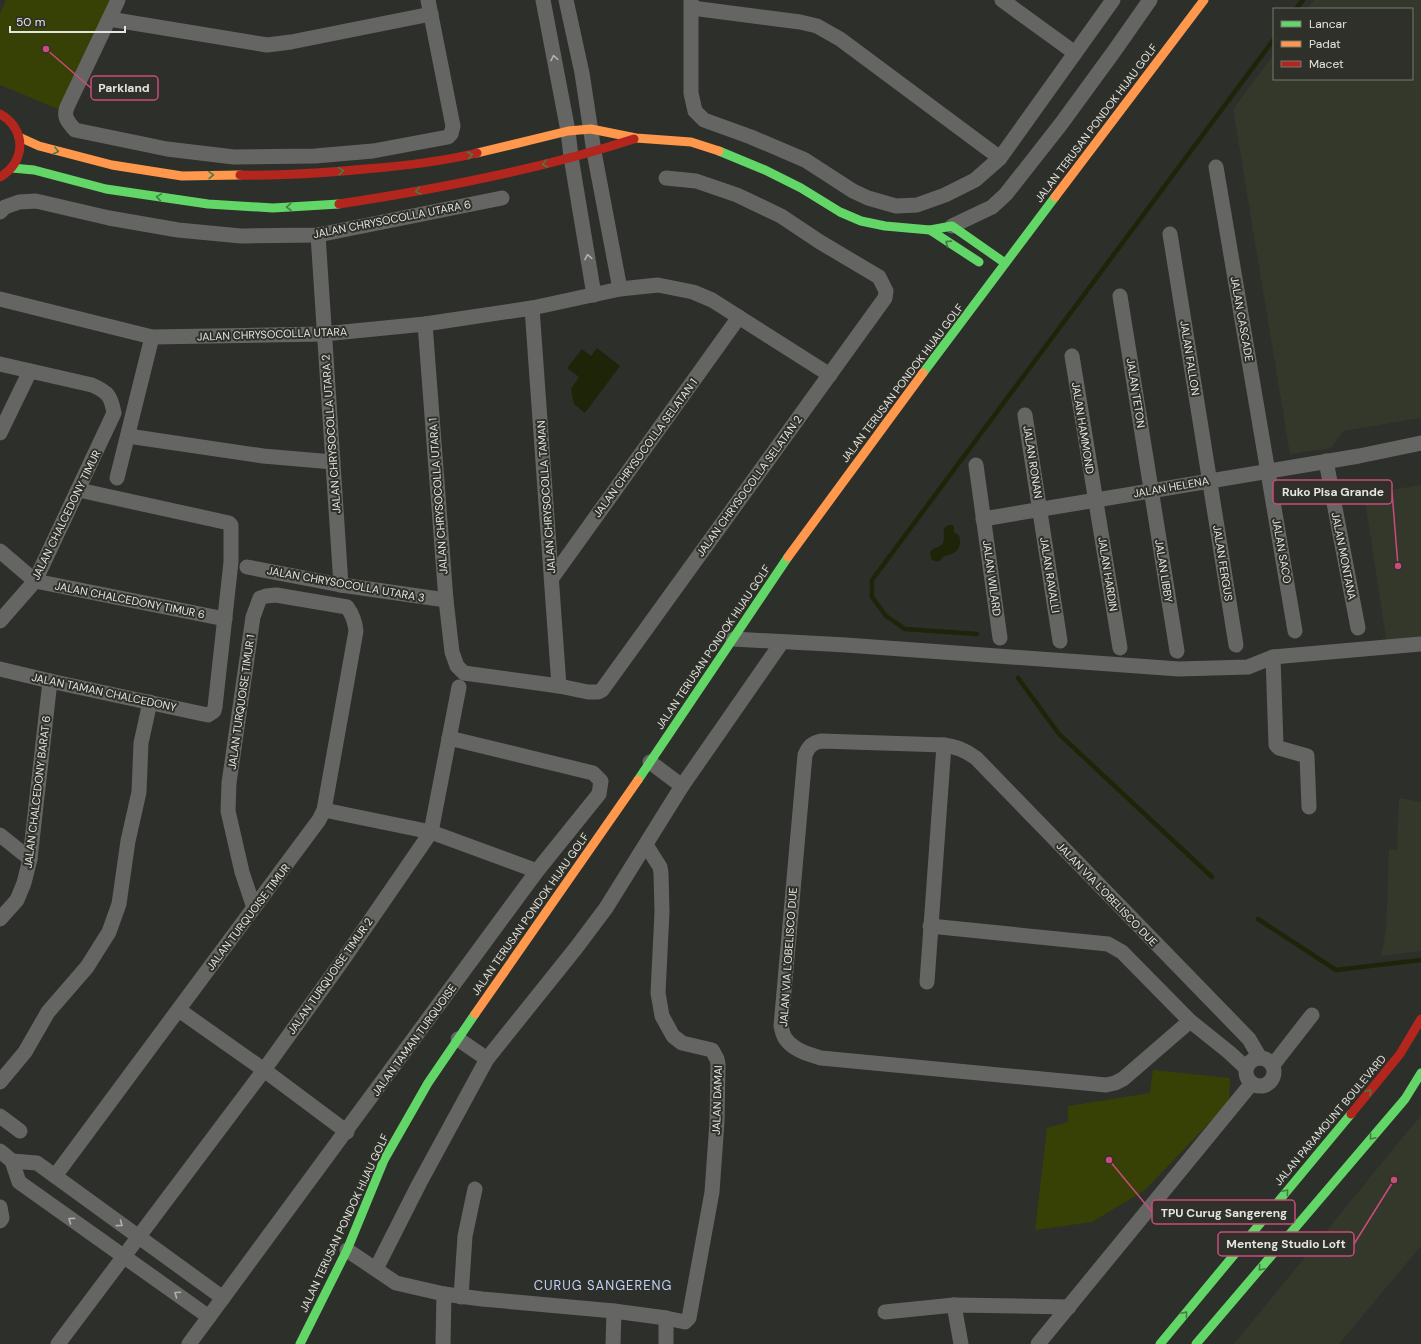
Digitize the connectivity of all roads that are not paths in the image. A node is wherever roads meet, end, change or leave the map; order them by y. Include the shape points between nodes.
1 (118, 0) edge
2 (543, 0) edge
3 (566, 0) edge
4 (1002, 0) edge
5 (1113, 0) edge
6 (1150, 0) edge
7 (1204, 0) edge
8 (692, 4) edge
9 (429, 7) edge
10 (108, 19) junction
11 (1075, 53) junction
12 (0, 114) edge
13 (591, 130) junction
14 (568, 131) junction
15 (19, 137) junction
16 (636, 138) junction
17 (594, 152) junction
18 (571, 157) junction
19 (1000, 158) junction
20 (1216, 167) dead end
21 (12, 168) junction
22 (0, 177) edge
23 (666, 178) dead end
24 (502, 198) dead end
25 (0, 212) edge
26 (952, 226) junction
27 (930, 230) junction
28 (1170, 234) dead end
29 (318, 235) junction
30 (1005, 263) junction
31 (992, 270) junction
32 (620, 288) junction
33 (594, 295) junction
34 (1120, 296) dead end
35 (0, 299) edge
36 (532, 308) junction
37 (739, 317) junction
38 (425, 324) junction
39 (324, 334) junction
40 (152, 337) junction
41 (1072, 356) dead end
42 (0, 364) edge
43 (30, 371) junction
44 (830, 375) junction
45 (1026, 415) dead end
46 (0, 433) edge
47 (128, 436) junction
48 (1421, 443) edge
49 (1326, 461) junction
50 (332, 462) junction
51 (976, 466) dead end
52 (1268, 471) junction
53 (117, 478) dead end
54 (1210, 481) junction
55 (79, 490) junction
56 (1152, 490) junction
57 (1095, 500) junction
58 (1040, 509) junction
59 (983, 519) junction
60 (0, 551) edge
61 (247, 567) dead end
62 (552, 578) junction
63 (35, 581) junction
64 (341, 585) junction
65 (446, 600) junction
66 (225, 619) junction
67 (0, 621) edge
68 (355, 622) joint
69 (1358, 628) dead end
70 (1295, 631) dead end
71 (1000, 638) dead end
72 (733, 639) junction
73 (1060, 641) dead end
74 (782, 642) junction
75 (1421, 644) edge
76 (1236, 645) dead end
77 (1120, 648) dead end
78 (1178, 651) dead end
79 (1273, 657) junction
80 (0, 669) edge
81 (50, 681) junction
82 (559, 686) junction
83 (460, 687) dead end
84 (150, 702) junction
85 (449, 738) junction
86 (944, 745) junction
87 (650, 762) junction
88 (682, 786) junction
89 (1309, 807) dead end
90 (324, 810) junction
91 (432, 832) junction
92 (0, 835) edge
93 (646, 845) junction
94 (30, 859) junction
95 (537, 871) junction
96 (254, 908) junction
97 (0, 919) edge
98 (930, 926) junction
99 (927, 982) dead end
100 (179, 1010) junction
101 (1312, 1015) dead end
102 (1421, 1019) edge
103 (1190, 1021) junction
104 (458, 1040) junction
105 (1260, 1058) junction
106 (487, 1059) junction
107 (1273, 1065) junction
108 (1246, 1068) junction
109 (264, 1070) junction
110 (1421, 1073) edge
111 (0, 1082) edge
112 (1252, 1083) junction
113 (0, 1116) edge
114 (20, 1131) dead end
115 (346, 1132) junction
116 (0, 1151) edge
117 (12, 1161) junction
118 (55, 1176) junction
119 (475, 1189) dead end
120 (138, 1237) junction
121 (346, 1250) junction
122 (123, 1257) junction
123 (376, 1269) junction
124 (444, 1294) junction
125 (461, 1297) junction
126 (223, 1298) junction
127 (954, 1305) junction
128 (1069, 1307) junction
129 (614, 1311) junction
130 (885, 1312) dead end
131 (209, 1317) junction
132 (666, 1318) junction
133 (58, 1344) edge
134 (189, 1344) edge
135 (300, 1344) edge
136 (443, 1344) edge
137 (613, 1344) edge
138 (666, 1344) edge
139 (961, 1344) edge
140 (1038, 1344) edge
141 (1160, 1344) edge
142 (1196, 1344) edge

1 - 10 street
14 -> 2 street
3 - 13 street
4 - 11 street
5 - 11 street
6 - 26 street via 1066,118 1006,194 992,207
7 - 30 main road, JALAN TERUSAN PONDOK HIJAU GOLF
8 - 19 street via 817,26 840,39
8 - 19 street via 691,92 695,111 704,120 805,160 853,191 896,206 917,205 945,195 975,180
9 - 10 street via 291,42 268,45
9 - 10 street via 454,126 451,134 448,137 373,151 315,156 234,157 167,149 75,130 66,120 65,113
11 - 19 street
12 - 15 main road via 15,127
13 - 14 main road
13 - 16 main road
13 - 17 street
15 -> 14 main road via 38,146 112,165 182,176 275,176 412,165 452,159
14 - 18 street
15 - 21 main road via 18,158
16 - 17 main road
16 - 27 main road via 691,142 765,170 861,221
17 - 18 main road
17 - 32 street
18 -> 21 main road via 495,176 378,198 329,205 273,208 177,200 106,189 34,170
33 -> 18 street
20 - 52 street, JALAN CASCADE
21 - 22 main road
23 - 44 street, JALAN CHRYSOCOLLA SELATAN 2 via 696,180 738,195 781,216 879,277 886,291 885,298
24 - 29 street, JALAN CHRYSOCOLLA UTARA 6
25 - 29 street, JALAN CHRYSOCOLLA UTARA 6 via 5,207 19,202 36,201 109,218 178,230 241,236
26 - 27 main road
26 - 30 main road
31 -> 27 main road
28 - 54 street, JALAN FALLON
29 - 39 street, JALAN CHRYSOCOLLA UTARA 2
30 - 31 main road, JALAN TERUSAN PONDOK HIJAU GOLF
31 - 72 main road, JALAN TERUSAN PONDOK HIJAU GOLF via 794,547
32 - 33 street, JALAN CHRYSOCOLLA UTARA
32 - 37 street, JALAN CHRYSOCOLLA UTARA via 658,285 693,292 712,300
33 - 36 street, JALAN CHRYSOCOLLA UTARA
34 - 56 street, JALAN TETON
35 - 40 street, JALAN CHRYSOCOLLA UTARA
36 - 38 street, JALAN CHRYSOCOLLA UTARA
36 - 62 street, JALAN CHRYSOCOLLA TAMAN
37 - 44 street, JALAN CHRYSOCOLLA UTARA
37 - 62 street, JALAN CHRYSOCOLLA SELATAN 1
38 - 39 street, JALAN CHRYSOCOLLA UTARA
38 - 65 street, JALAN CHRYSOCOLLA UTARA 1
39 - 40 street, JALAN CHRYSOCOLLA UTARA
39 - 50 street, JALAN CHRYSOCOLLA UTARA 2
40 - 47 street
41 - 57 street, JALAN HAMMOND
42 - 43 street
43 - 46 street
43 - 55 street, JALAN CHALCEDONY TIMUR via 92,385 103,390 112,400 114,413
44 - 82 street, JALAN CHRYSOCOLLA SELATAN 2 via 602,690 588,692
45 - 58 street, JALAN RONAN
47 - 50 street via 263,456
47 - 53 street
48 - 49 street, JALAN HELENA
49 - 52 street, JALAN HELENA
49 - 69 street, JALAN MONTANA
50 - 64 street, JALAN CHRYSOCOLLA UTARA 2
51 - 59 street, JALAN WILARD
52 - 54 street, JALAN HELENA
52 - 70 street, JALAN SACO
54 - 56 street, JALAN HELENA
54 - 76 street, JALAN FERGUS
55 - 63 street, JALAN CHALCEDONY TIMUR
55 - 66 street via 229,523 231,562
56 - 57 street, JALAN HELENA
56 - 78 street, JALAN LIBBY
57 - 58 street, JALAN HELENA
57 - 77 street, JALAN HARDIN
58 - 59 street, JALAN HELENA
58 - 73 street, JALAN RAVALLI
59 - 71 street, JALAN WILARD
60 - 63 street
61 - 64 street, JALAN CHRYSOCOLLA UTARA 3
62 - 82 street, JALAN CHRYSOCOLLA TAMAN
63 - 66 street, JALAN CHALCEDONY TIMUR 6
63 - 67 street, JALAN CHALCEDONY TIMUR
64 - 65 street, JALAN CHRYSOCOLLA UTARA 3
65 - 82 street, JALAN CHRYSOCOLLA UTARA 1 via 452,652 457,666 464,673
66 - 84 street, JALAN TAMAN CHALCEDONY via 214,711 208,714
68 - 90 street, JALAN TURQUOISE TIMUR via 356,632
68 - 96 street, JALAN TURQUOISE TIMUR 1 via 347,607 276,595 260,598 257,604 229,783 228,812 242,872
72 - 74 street
72 - 87 main road, JALAN TERUSAN PONDOK HIJAU GOLF
74 - 79 street via 1180,669 1248,667
74 - 88 street
75 - 79 street
79 - 89 street via 1276,745 1307,756
80 - 81 street, JALAN TAMAN CHALCEDONY
81 - 84 street, JALAN TAMAN CHALCEDONY
81 - 94 street, JALAN CHALCEDONY BARAT 6
83 - 85 street, JALAN TURQUOISE TIMUR 2
84 - 111 street via 141,743 139,792 128,841 119,904 109,932 87,967 48,1012 24,1052
85 - 91 street, JALAN TURQUOISE TIMUR 2
85 - 95 street, JALAN TAMAN TURQUOISE via 594,773 601,781 599,794
86 - 98 street
86 - 103 street, JALAN VIA L'OBELISCO DUE via 821,740 808,748 805,754 780,1026 784,1038 792,1046 821,1058 1106,1085 1123,1079
86 - 105 street, JALAN VIA L'OBELISCO DUE via 959,747 976,758 1249,1039
87 - 88 street
87 - 104 main road, JALAN TERUSAN PONDOK HIJAU GOLF
88 - 93 street
90 - 91 street
90 - 96 street, JALAN TURQUOISE TIMUR
91 - 95 street
91 - 109 street, JALAN TURQUOISE TIMUR 2
92 - 94 street
93 - 106 street via 606,908
93 - 132 street, JALAN DAMAI via 662,873 658,993 662,1016 673,1036 682,1043 712,1050 718,1064 712,1192 689,1318 685,1322
94 - 97 street, JALAN CHALCEDONY BARAT 6 via 17,900
95 - 115 street, JALAN TAMAN TURQUOISE
96 - 100 street, JALAN TURQUOISE TIMUR
98 - 99 street
98 - 103 street via 1108,944 1122,952
100 - 109 street
100 - 118 street, JALAN TURQUOISE TIMUR
101 - 107 street
141 -> 102 main road, JALAN PARAMOUNT BOULEVARD via 1400,1054
103 - 108 street
104 - 106 street
104 - 121 main road, JALAN TERUSAN PONDOK HIJAU GOLF via 428,1083 384,1160
105 - 107 street
105 - 108 street via 1251,1061
106 - 123 street
107 - 112 street via 1274,1075 1269,1083 1260,1086
108 - 112 street via 1247,1077
109 - 115 street
109 - 120 street, JALAN TURQUOISE TIMUR 2
110 -> 142 main road via 1405,1099
112 - 128 street
113 - 114 street
115 - 126 street, JALAN TAMAN TURQUOISE
116 - 117 street
117 - 118 street via 37,1163
122 -> 117 street via 19,1182
118 -> 120 street
119 - 125 street via 465,1236
120 - 122 street, JALAN TURQUOISE TIMUR 2
120 - 126 street
121 - 123 street
121 - 135 main road, JALAN TERUSAN PONDOK HIJAU GOLF
131 -> 122 street
122 - 133 street, JALAN TURQUOISE TIMUR 2
123 - 124 street via 396,1283
124 - 125 street
124 - 136 street
125 - 129 street
126 - 131 street, JALAN TAMAN TURQUOISE
127 - 128 street
127 - 130 street
127 - 139 street
128 - 140 street
129 - 132 street
129 - 137 street
131 - 134 street, JALAN TAMAN TURQUOISE
132 - 138 street

